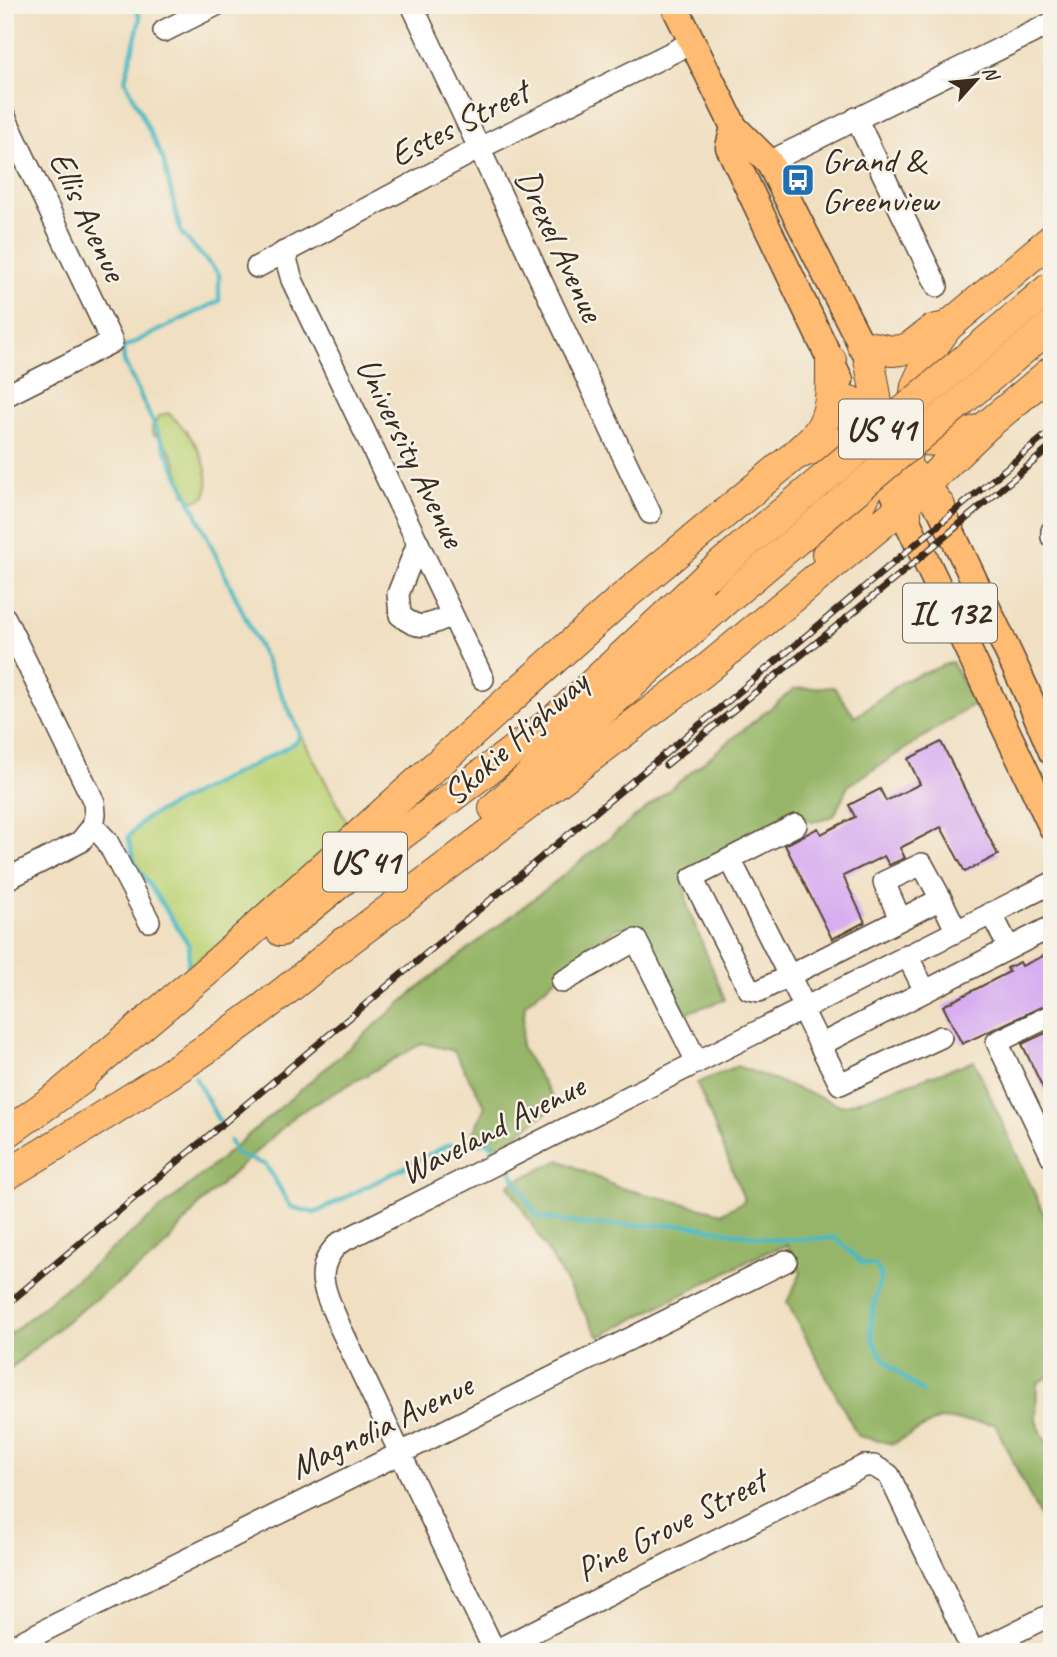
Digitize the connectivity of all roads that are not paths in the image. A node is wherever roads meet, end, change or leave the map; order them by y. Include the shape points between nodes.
1 (216, 5) edge
2 (412, 5) edge
3 (674, 5) edge
4 (1052, 23) edge
5 (164, 31) dead end
6 (693, 42) junction
7 (5, 117) edge
8 (856, 118) junction
9 (734, 127) junction
10 (478, 149) junction
11 (769, 162) junction
12 (1052, 239) edge
13 (284, 252) junction
14 (257, 267) dead end
15 (937, 286) dead end
16 (1052, 286) edge
17 (1052, 325) edge
18 (947, 327) junction
19 (866, 352) junction
20 (831, 360) junction
21 (1052, 371) edge
22 (5, 396) edge
23 (850, 401) joint
24 (985, 427) junction
25 (794, 456) junction
26 (903, 468) junction
27 (650, 513) dead end
28 (1052, 531) edge
29 (1052, 537) edge
30 (418, 544) junction
31 (808, 584) junction
32 (452, 615) junction
33 (5, 618) edge
34 (483, 679) dead end
35 (1052, 752) edge
36 (796, 825) dead end
37 (93, 826) junction
38 (1052, 827) edge
39 (730, 859) junction
40 (5, 880) edge
41 (1052, 883) edge
42 (941, 899) junction
43 (991, 912) junction
44 (900, 919) junction
45 (149, 921) dead end
46 (956, 930) junction
47 (1052, 939) edge
48 (1009, 948) junction
49 (331, 953) junction
50 (907, 955) junction
51 (788, 976) junction
52 (562, 982) dead end
53 (925, 991) junction
54 (267, 1004) junction
55 (804, 1008) junction
56 (1052, 1015) edge
57 (941, 1037) dead end
58 (820, 1045) junction
59 (697, 1062) junction
60 (64, 1091) junction
61 (5, 1134) edge
62 (1052, 1157) edge
63 (5, 1176) edge
64 (5, 1198) edge
65 (786, 1261) dead end
66 (400, 1454) junction
67 (1052, 1614) edge
68 (5, 1650) edge
69 (494, 1652) edge
70 (975, 1652) edge

1 - 5 street
2 - 10 street, Drexel Avenue
3 - 6 main road
4 - 8 street
6 - 9 main road
6 - 10 street, Estes Street
7 - 22 street, Ellis Avenue via 112,342
8 - 11 street
8 - 15 street
9 - 11 main road
9 - 20 main road via 729,147
10 - 13 street, Estes Street
10 - 27 street, Drexel Avenue
11 - 19 main road
12 - 18 highway
13 - 14 street, Estes Street
13 - 30 street, University Avenue via 292,279
16 - 60 highway, Skokie Highway / US 41, bridge via 710,573 555,719 364,863 161,1026
17 - 49 highway, Skokie Highway / US 41, bridge via 722,603
18 - 19 highway via 932,330 901,350
18 - 26 highway via 916,386
19 - 26 highway
20 - 23 main road
20 - 25 highway via 828,410 819,431
21 - 24 highway
23 - 26 highway via 868,416
24 - 26 highway
24 - 26 highway via 941,441
25 - 26 highway via 838,442 862,443
25 - 60 highway via 621,599 220,960
26 - 31 highway
26 - 31 highway via 858,510
26 - 35 main road, IL 132 via 1019,676
26 - 38 main road, IL 132
28 - 29 street
30 - 32 street, University Avenue
30 - 32 street via 398,594 400,615 411,625 423,627
31 - 49 highway via 703,672
32 - 34 street, University Avenue
33 - 37 street via 94,802
36 - 39 street
37 - 40 street via 80,842
37 - 45 street via 107,841
39 - 51 street
39 - 51 street via 692,878 749,989 759,990
41 - 43 street, Waveland Avenue
42 - 44 street
42 - 44 street via 922,864 884,882
42 - 46 street
43 - 46 street, Waveland Avenue
43 - 48 street
44 - 51 street
46 - 50 street, Waveland Avenue
47 - 48 street via 1047,929
48 - 53 street
49 - 54 highway, Skokie Highway / US 41
50 - 53 street
50 - 55 street, Waveland Avenue
51 - 55 street
52 - 59 street via 636,940
53 - 58 street
54 - 63 highway, Skokie Highway / US 41 via 167,1074
54 - 64 highway via 157,1096
55 - 58 street
55 - 59 street, Waveland Avenue
56 - 62 street via 997,1042
57 - 58 street via 840,1084
59 - 66 street, Waveland Avenue via 339,1242 330,1252 322,1276 325,1289
60 - 61 highway, Skokie Highway / US 41
65 - 66 street, Magnolia Avenue
66 - 68 street, Magnolia Avenue
66 - 69 street
67 - 70 street
69 - 70 street, Pine Grove Street via 864,1465 881,1468 889,1475

